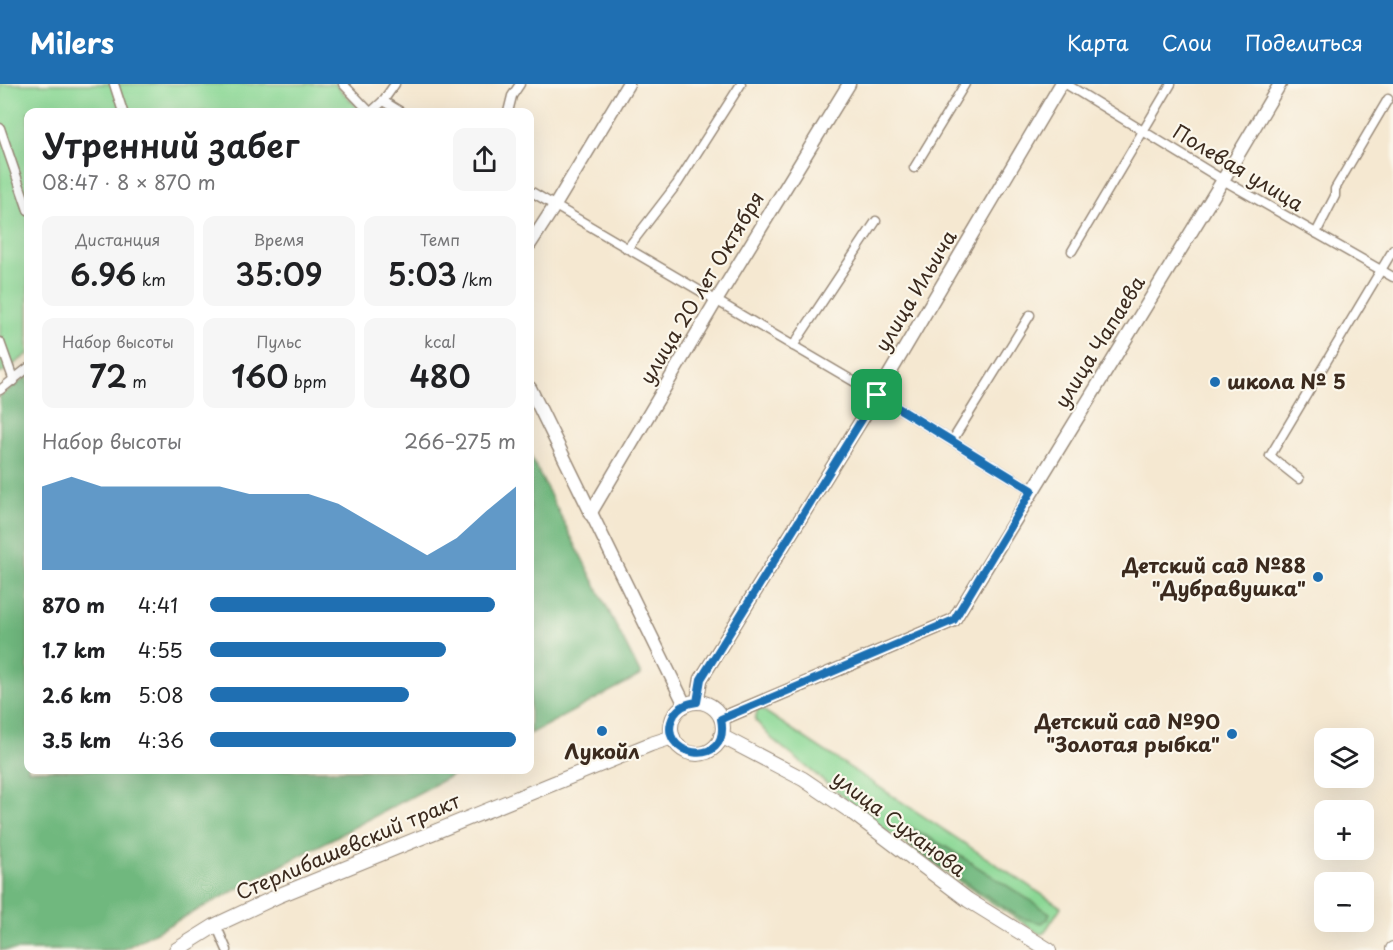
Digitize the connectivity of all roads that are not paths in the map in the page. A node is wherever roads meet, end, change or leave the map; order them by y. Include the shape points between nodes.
1 (114, 84) edge
2 (343, 84) edge
3 (395, 84) edge
4 (520, 84) edge
5 (628, 84) edge
6 (741, 84) edge
7 (849, 84) edge
8 (965, 84) edge
9 (1061, 84) edge
10 (1066, 84) edge
11 (1171, 84) edge
12 (1280, 84) edge
13 (1388, 99) dead end
14 (383, 101) junction
15 (122, 108) edge
16 (366, 108) edge
17 (375, 108) edge
18 (394, 108) edge
19 (509, 108) edge
20 (0, 128) edge
21 (1143, 131) junction
22 (914, 168) dead end
23 (1223, 180) junction
24 (534, 194) edge
25 (24, 198) edge
26 (554, 207) junction
27 (876, 221) dead end
28 (1316, 233) junction
29 (534, 238) edge
30 (627, 249) junction
31 (1393, 250) edge
32 (1072, 251) dead end
33 (1380, 270) junction
34 (1393, 278) edge
35 (716, 301) junction
36 (1030, 315) dead end
37 (0, 342) edge
38 (793, 346) junction
39 (24, 372) edge
40 (14, 381) junction
41 (0, 390) edge
42 (877, 395) junction
43 (534, 396) edge
44 (952, 441) junction
45 (1299, 479) dead end
46 (1032, 490) junction
47 (590, 514) junction
48 (691, 703) junction
49 (721, 719) junction
50 (722, 736) junction
51 (673, 737) junction
52 (216, 925) junction
53 (176, 950) edge
54 (226, 950) edge
55 (1049, 950) edge

1 - 15 street
2 - 16 street
3 - 14 street
4 - 19 street
5 - 26 main road
6 - 30 street via 677,184
7 - 35 main road, улица 20 лет Октября
8 - 22 street
9 - 42 main road, улица Ильича
10 - 21 street, Полевая улица
11 - 21 street, Полевая улица
12 - 23 main road, улица Чапаева
13 - 28 street, Полевая улица via 1335,189
14 - 17 street
14 - 18 street
20 - 25 street
21 - 23 street, Полевая улица
21 - 32 street, Полевая улица
23 - 28 street, Полевая улица
23 - 46 main road, улица Чапаева
24 - 26 street
26 - 29 main road
26 - 30 street
27 - 38 street
28 - 33 street, Полевая улица
30 - 35 street
31 - 33 street
33 - 34 street, Полевая улица
33 - 45 street via 1270,456
35 - 38 street
35 - 47 main road, улица 20 лет Октября
36 - 44 street
37 - 40 street
38 - 42 street
39 - 40 street
40 - 41 street
42 - 44 street
42 - 48 main road, улица Ильича via 701,679
43 - 47 main road
44 - 46 street
46 - 49 main road, улица Чапаева via 954,620
47 - 48 main road
48 - 49 main road via 711,706
48 - 51 main road via 674,716
49 - 50 main road
50 - 51 main road via 704,753 687,751
50 - 55 main road, улица Суханова via 803,779 968,900
51 - 52 main road, Стерлибашевский тракт via 300,886
52 - 53 main road, Стерлибашевский тракт
52 - 54 street

